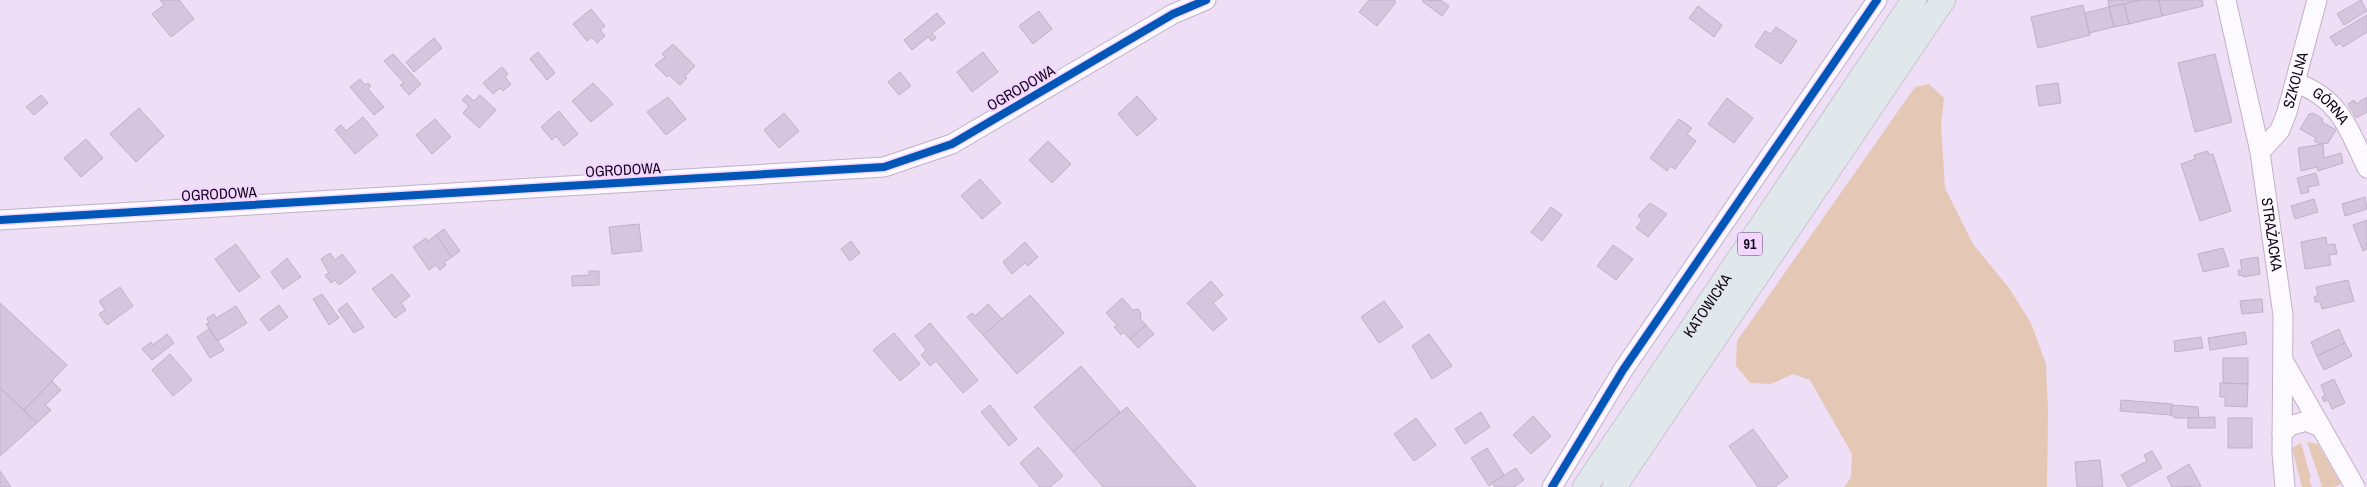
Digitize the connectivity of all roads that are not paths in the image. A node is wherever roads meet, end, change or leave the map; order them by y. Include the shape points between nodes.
1 (1206, 0) edge
2 (1877, 0) edge
3 (1914, 0) edge
4 (1943, 0) edge
5 (2226, 0) edge
6 (2317, 0) edge
7 (2296, 83) junction
8 (2260, 152) junction
9 (2367, 168) edge
10 (0, 220) edge
11 (2284, 362) junction
12 (2320, 427) junction
13 (2282, 433) junction
14 (2288, 482) edge
15 (1552, 487) edge
16 (1585, 487) edge
17 (1614, 487) edge
18 (2355, 487) edge

1 - 10 street, OGRODOWA via 1173,14 952,144 884,167
2 - 15 street via 1623,370
3 - 16 main road, KATOWICKA / 91
4 - 17 main road, KATOWICKA / 91
5 - 8 street, STRAŻACKA
6 - 7 street, SZKOLNA
7 - 8 street, SZKOLNA via 2280,130
7 - 9 street, GÓRNA via 2312,88 2334,105
8 - 11 street, STRAŻACKA via 2283,315
11 - 12 street
11 - 13 street, STRAŻACKA
12 - 13 street via 2306,421 2290,426
12 - 18 street
13 - 14 street, STRAŻACKA

